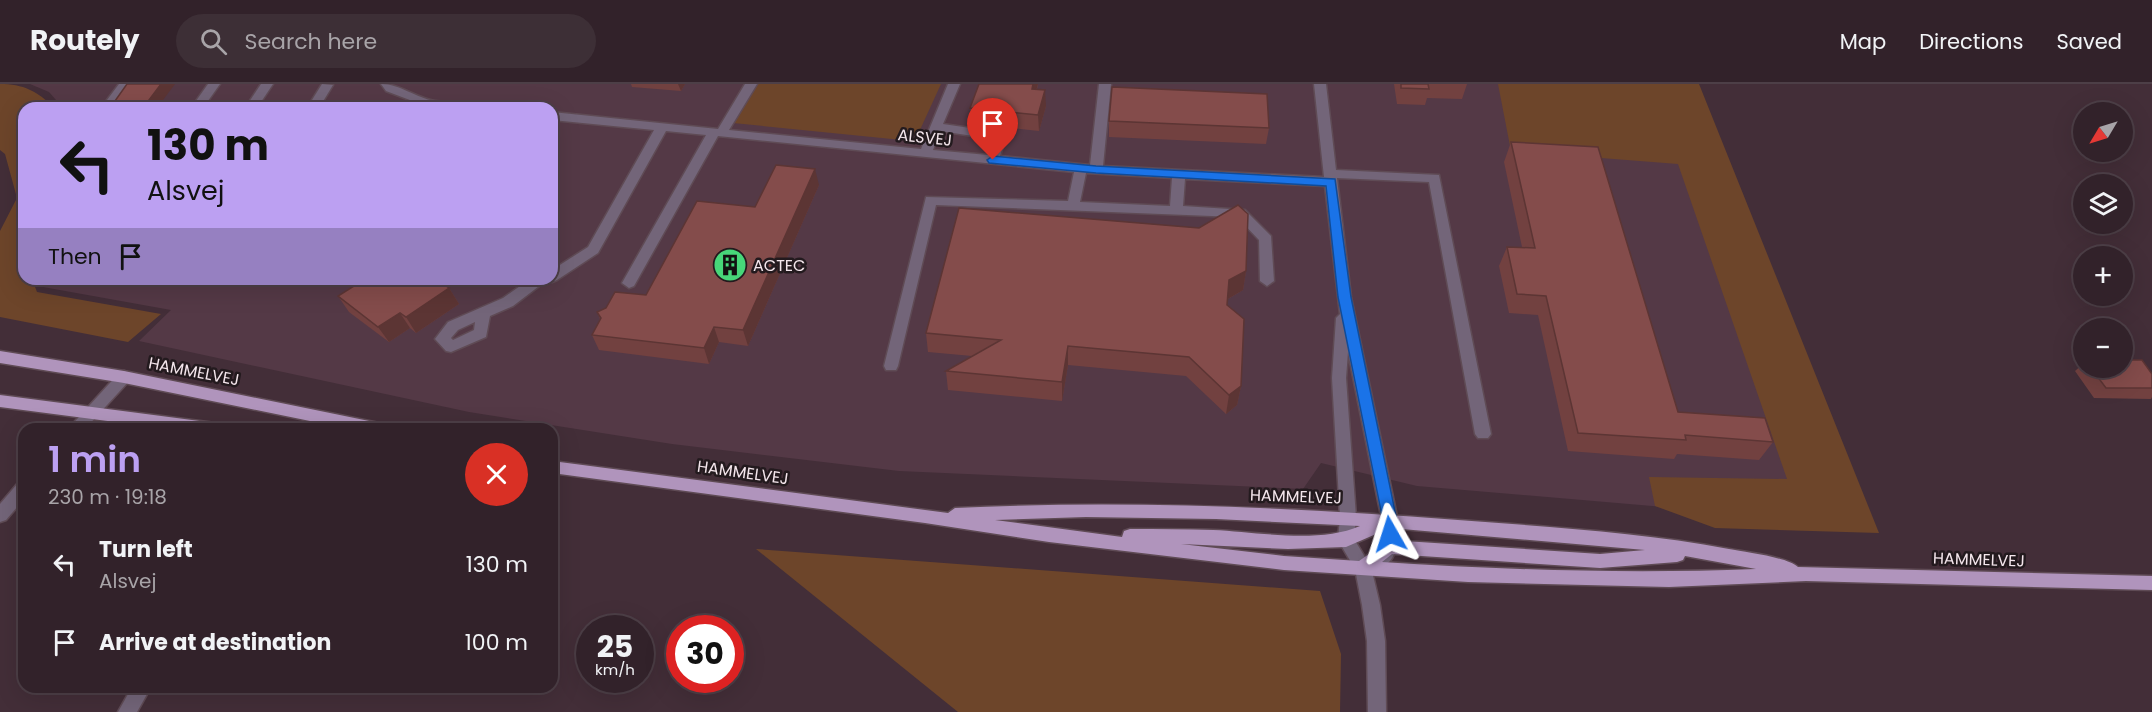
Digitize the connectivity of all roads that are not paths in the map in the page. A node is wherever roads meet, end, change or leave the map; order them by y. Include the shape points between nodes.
1 (125, 84) edge
2 (214, 84) edge
3 (267, 84) edge
4 (387, 84) edge
5 (750, 84) edge
6 (954, 84) edge
7 (1105, 84) edge
8 (1320, 84) edge
9 (327, 85) edge
10 (112, 102) edge
11 (200, 102) edge
12 (255, 102) edge
13 (317, 102) edge
14 (420, 102) edge
15 (558, 117) edge
16 (662, 127) junction
17 (936, 127) junction
18 (718, 133) junction
19 (925, 153) junction
20 (993, 160) junction
21 (1081, 168) junction
22 (1096, 170) junction
23 (1179, 174) junction
24 (1330, 178) junction
25 (1073, 206) junction
26 (1176, 211) junction
27 (558, 273) edge
28 (1267, 280) dead end
29 (629, 283) dead end
30 (532, 285) edge
31 (1344, 297) junction
32 (483, 315) dead end
33 (0, 357) edge
34 (891, 366) dead end
35 (124, 377) junction
36 (0, 401) edge
37 (90, 412) junction
38 (81, 423) edge
39 (170, 423) edge
40 (350, 423) edge
41 (1483, 434) dead end
42 (558, 468) edge
43 (18, 495) edge
44 (0, 515) edge
45 (925, 516) junction
46 (1348, 517) junction
47 (1390, 521) junction
48 (1049, 535) junction
49 (1346, 540) junction
50 (1389, 547) junction
51 (1704, 553) junction
52 (1369, 567) junction
53 (1806, 574) junction
54 (2152, 583) edge
55 (138, 693) edge
56 (127, 712) edge
57 (1377, 712) edge

1 - 10 street
2 - 11 street
3 - 12 street
4 - 14 street
5 - 18 street
6 - 17 street
7 - 22 street
8 - 24 street
9 - 13 street
15 - 16 street, ALSVEJ
16 - 18 street, ALSVEJ
16 - 27 street via 593,250
17 - 19 street
17 - 20 street via 1000,136
18 - 19 street, ALSVEJ
18 - 29 street
19 - 20 street, ALSVEJ
20 - 21 street, ALSVEJ
21 - 22 street, ALSVEJ
21 - 25 street
22 - 23 street, ALSVEJ
23 - 24 street, ALSVEJ
23 - 26 street
24 - 31 street
24 - 41 street, ALSVEJ via 1436,178
25 - 26 street
25 - 34 street via 931,200
26 - 28 street via 1240,213 1266,239
30 - 32 street
31 - 46 street via 1339,378
31 - 47 street
33 - 35 main road, HAMMELVEJ
35 - 37 street
35 - 40 main road, HAMMELVEJ
36 - 37 main road
37 - 38 street
37 - 39 main road
42 - 45 main road, HAMMELVEJ
43 - 44 street
45 - 46 main road, HAMMELVEJ via 1032,510
45 - 48 main road, HAMMELVEJ
46 - 47 main road, HAMMELVEJ
46 - 49 street
47 - 49 main road
47 - 50 street
47 - 51 main road, HAMMELVEJ via 1618,539
48 - 49 main road
48 - 52 main road, HAMMELVEJ via 1284,563
49 - 52 street
50 - 51 main road via 1600,561
50 - 52 main road
51 - 53 main road, HAMMELVEJ via 1760,561
52 - 53 main road, HAMMELVEJ via 1468,575 1670,580
52 - 57 street
53 - 54 main road, HAMMELVEJ
55 - 56 street

